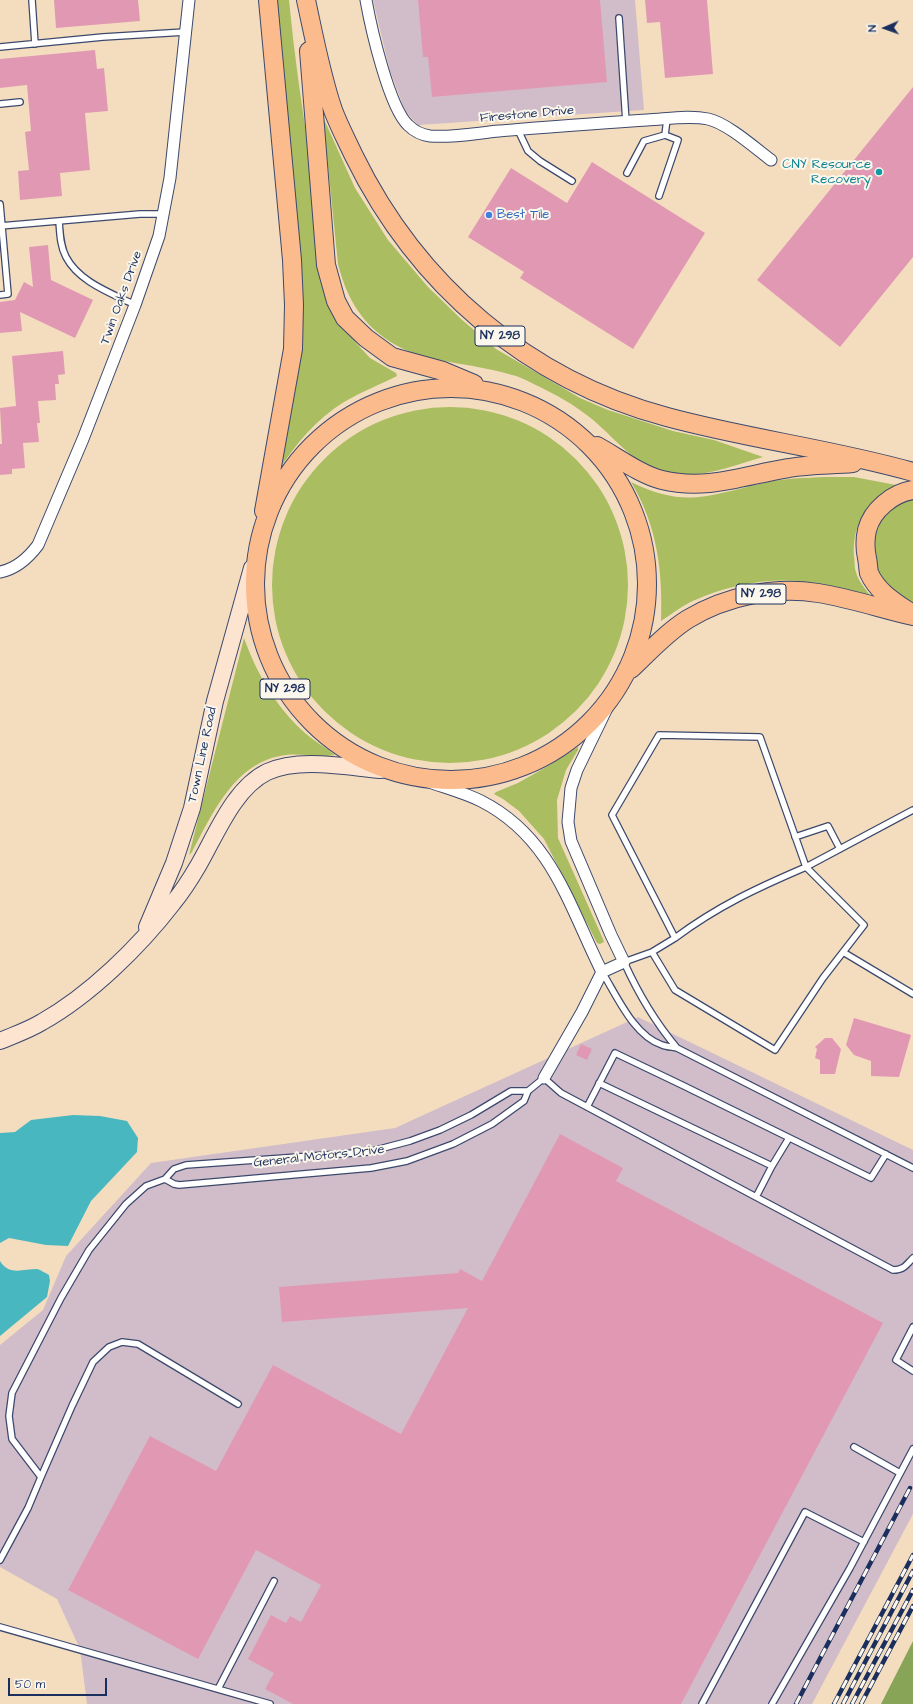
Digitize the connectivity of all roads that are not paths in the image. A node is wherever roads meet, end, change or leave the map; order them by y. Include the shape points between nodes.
1 (32, 0) edge
2 (189, 0) edge
3 (268, 0) edge
4 (305, 0) edge
5 (366, 0) edge
6 (619, 18) dead end
7 (185, 32) junction
8 (35, 44) junction
9 (0, 47) edge
10 (20, 102) dead end
11 (0, 104) edge
12 (667, 119) junction
13 (626, 122) junction
14 (518, 130) junction
15 (665, 135) junction
16 (771, 160) dead end
17 (627, 173) dead end
18 (572, 180) dead end
19 (659, 196) dead end
20 (0, 204) edge
21 (164, 214) junction
22 (59, 221) junction
23 (1, 226) edge
24 (0, 295) edge
25 (135, 305) junction
26 (489, 390) junction
27 (586, 440) junction
28 (874, 462) junction
29 (913, 472) edge
30 (913, 490) edge
31 (261, 524) junction
32 (252, 568) junction
33 (0, 572) edge
34 (913, 615) edge
35 (631, 669) junction
36 (609, 704) junction
37 (380, 770) junction
38 (424, 780) junction
39 (913, 810) edge
40 (795, 837) junction
41 (840, 849) junction
42 (806, 867) junction
43 (142, 938) junction
44 (675, 938) junction
45 (652, 952) junction
46 (843, 952) junction
47 (624, 962) junction
48 (602, 972) junction
49 (913, 994) edge
50 (0, 1040) edge
51 (678, 1048) junction
52 (544, 1078) junction
53 (599, 1083) junction
54 (528, 1091) junction
55 (587, 1107) junction
56 (789, 1138) junction
57 (886, 1154) junction
58 (772, 1166) junction
59 (913, 1168) edge
60 (165, 1178) junction
61 (756, 1197) junction
62 (913, 1258) edge
63 (912, 1330) edge
64 (913, 1371) edge
65 (238, 1404) dead end
66 (854, 1447) dead end
67 (913, 1449) edge
68 (900, 1473) junction
69 (41, 1477) junction
70 (864, 1542) junction
71 (0, 1560) edge
72 (274, 1581) dead end
73 (0, 1627) edge
74 (218, 1689) junction
75 (270, 1704) edge
76 (702, 1704) edge
77 (772, 1704) edge

1 - 8 lane
2 - 7 street, Twin Oaks Drive
3 - 31 main road, NY 298 via 294,305 293,349
4 - 26 main road, NY 298 via 326,266 336,301 345,318 392,357 443,370
4 - 28 main road, NY 298 via 333,109 367,183 399,233 437,280 506,341 579,385 617,401 666,417
5 - 14 street, Firestone Drive via 387,84 400,114 408,125 421,134 430,136
6 - 13 lane
7 - 8 lane
7 - 21 street, Twin Oaks Drive
8 - 9 lane
10 - 11 lane
12 - 13 street, Firestone Drive
12 - 15 lane
12 - 16 street, Firestone Drive via 702,118 716,121
13 - 14 street, Firestone Drive
14 - 18 lane via 528,151
15 - 17 lane via 644,141
15 - 19 lane via 678,140
20 - 23 lane
21 - 22 lane
21 - 25 street, Twin Oaks Drive
22 - 23 lane
22 - 25 lane via 60,239 66,257 78,273 89,282
23 - 24 lane via 8,294
25 - 33 street, Twin Oaks Drive via 83,439 38,545 13,568
26 - 27 main road via 540,407
26 - 31 main road via 446,387 397,394 374,403 339,423 309,449 293,470
27 - 28 main road, NY 298 via 648,475 694,485 714,484 790,468
27 - 35 main road via 615,474 628,498 637,519 646,558 648,582 642,628
28 - 29 main road, NY 298
30 - 34 main road via 905,491 887,501 872,518 867,530 865,547 869,572 880,590
31 - 32 main road, NY 298
32 - 37 main road, NY 298 via 263,639 276,675 293,702 311,723 334,742
32 - 43 street, Town Line Road via 215,701 192,808 174,863
34 - 35 main road, NY 298 via 818,593 749,595 731,599 688,619
35 - 36 main road, NY 298
36 - 38 main road, NY 298 via 552,752 519,767 468,780
36 - 47 street via 577,770 568,822 571,841
37 - 38 main road, NY 298
37 - 43 street, Town Line Road via 318,764 269,771 258,777 231,806 197,868 173,903
38 - 48 street via 480,801 505,816 529,837 544,856 568,898
39 - 41 lane
40 - 41 lane via 828,826
40 - 42 lane
40 - 44 lane via 760,737 659,735 612,815
41 - 42 lane
42 - 44 lane via 736,898 701,918
42 - 46 lane via 864,925
43 - 50 street, Town Line Road via 75,1001 41,1023
44 - 45 lane
45 - 46 lane via 675,990 775,1050
45 - 47 lane
46 - 49 lane
47 - 48 street
47 - 51 lane via 646,1005
48 - 51 lane via 638,1029 662,1045
48 - 52 street, General Motors Drive
51 - 57 lane
52 - 54 lane, General Motors Drive
52 - 55 lane via 561,1093
53 - 55 lane
53 - 56 lane via 614,1053
53 - 58 lane
54 - 60 lane, General Motors Drive via 511,1091 456,1123 385,1148 354,1154 186,1165 174,1169
54 - 60 lane, General Motors Drive via 524,1101 509,1114 478,1133 426,1154 385,1166 179,1185
55 - 61 lane
56 - 57 lane via 871,1178
56 - 58 lane
57 - 59 lane
58 - 61 lane
60 - 69 lane, General Motors Drive via 146,1186 126,1204 89,1250 12,1393 9,1416 12,1439
61 - 62 lane via 893,1270 904,1268
63 - 64 lane via 896,1360
65 - 69 lane via 138,1344 122,1342 109,1347 93,1362
66 - 68 lane
67 - 68 lane
68 - 70 lane
69 - 71 lane via 28,1508
70 - 76 lane via 805,1512
70 - 77 lane
72 - 74 lane
73 - 74 lane
74 - 75 lane

